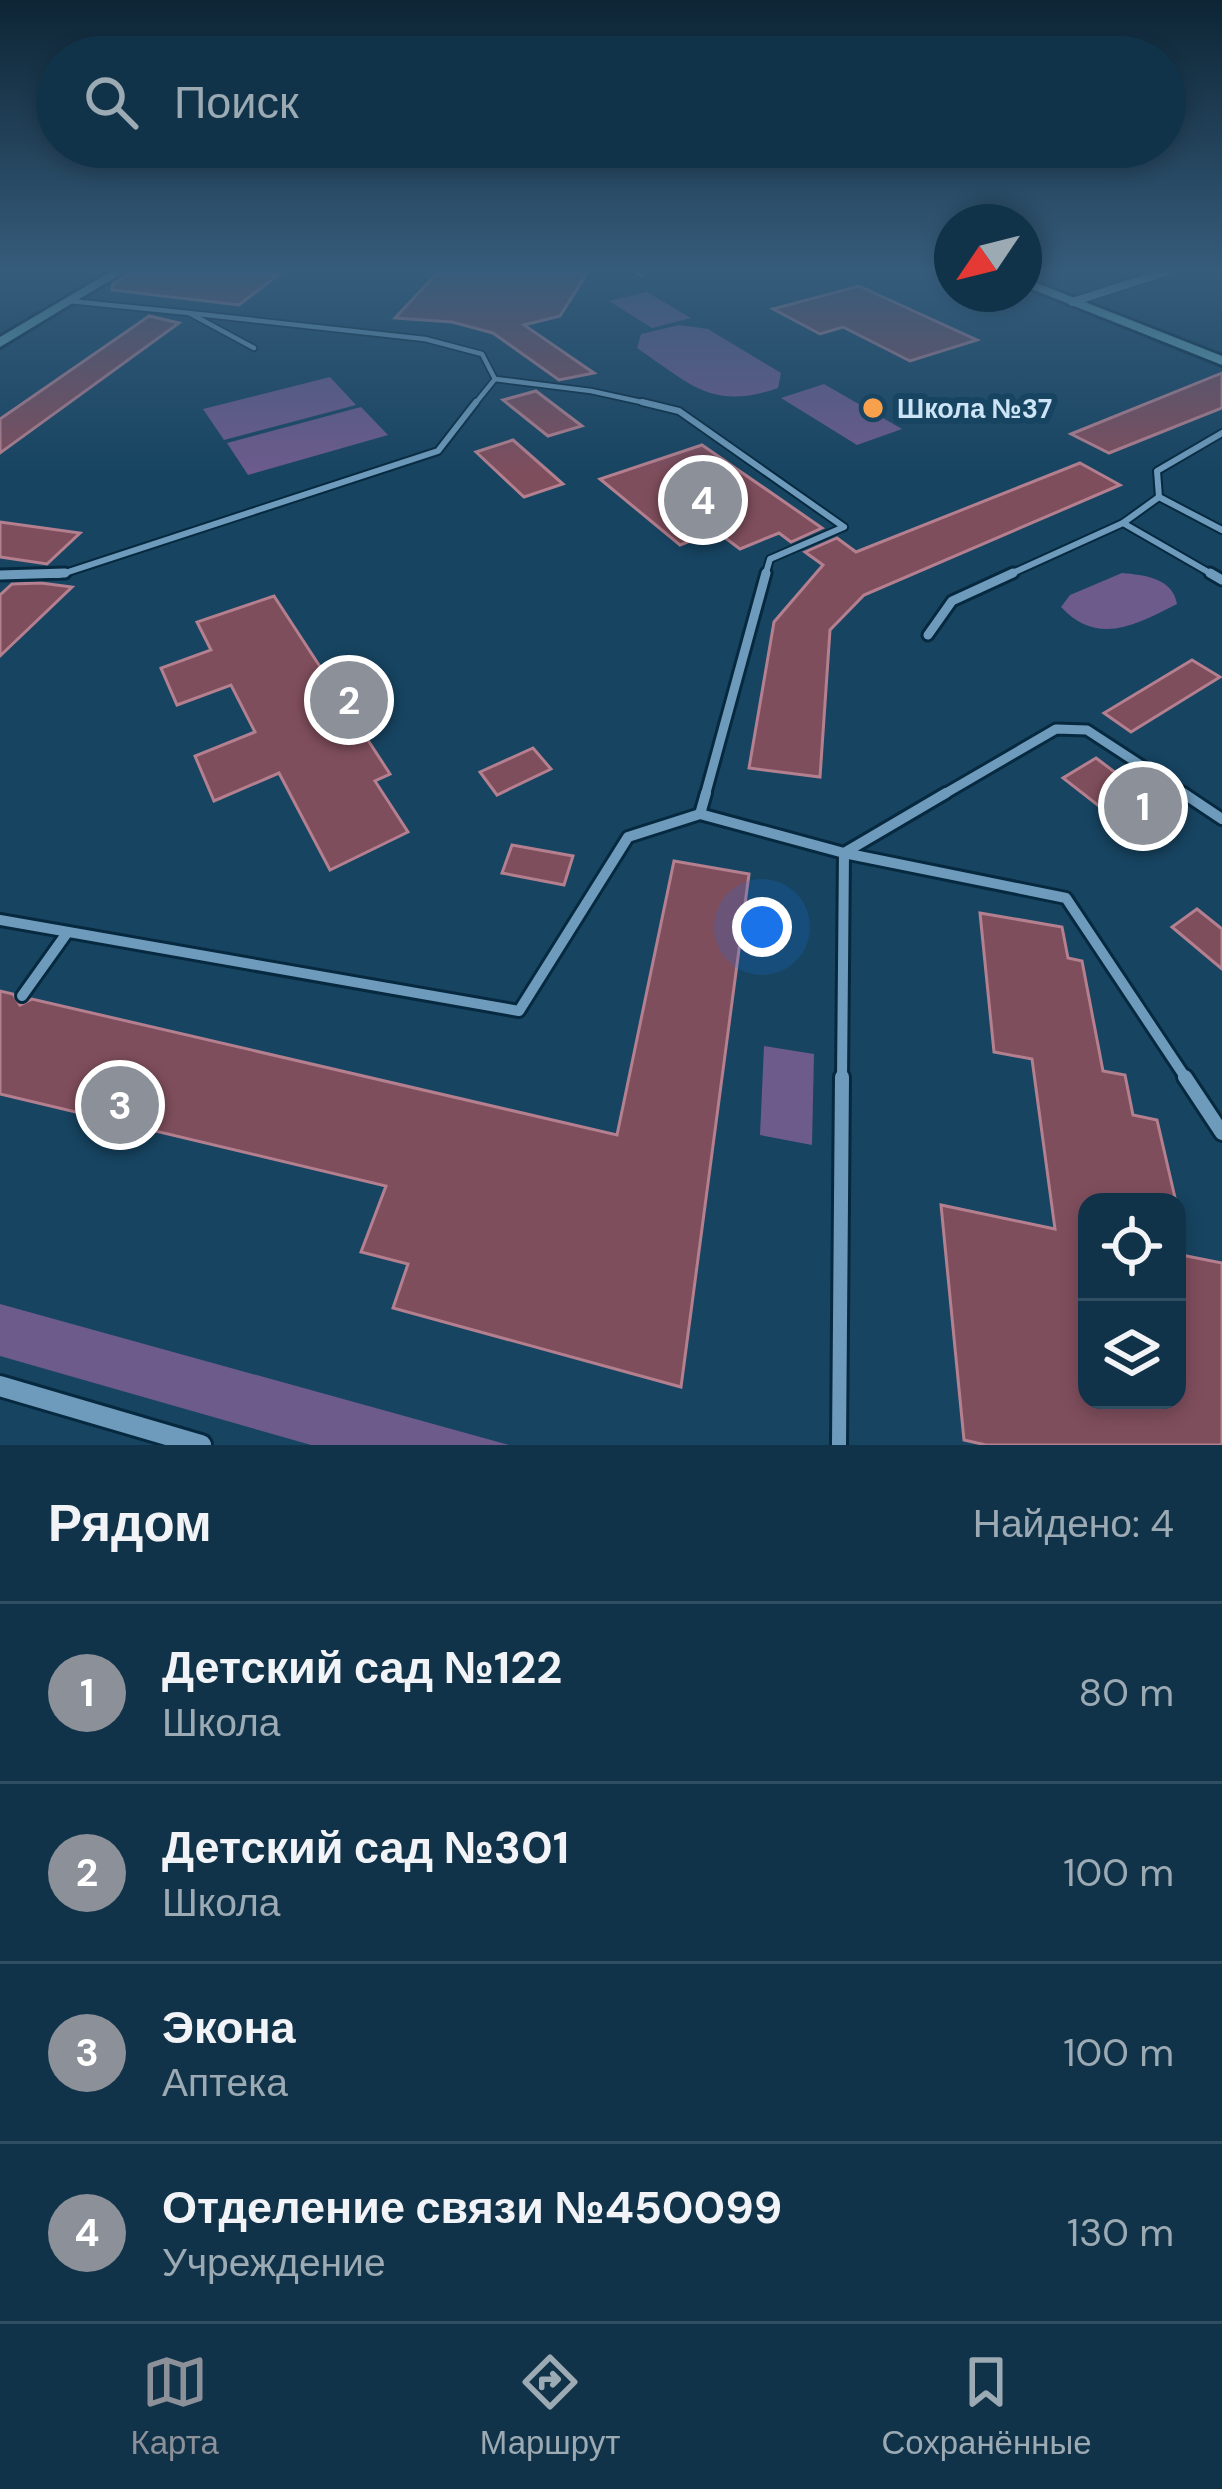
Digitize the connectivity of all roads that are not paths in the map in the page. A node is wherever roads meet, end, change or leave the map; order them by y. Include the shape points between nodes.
1 (238, 339) edge
2 (427, 339) edge
3 (1167, 339) edge
4 (254, 348) dead end
5 (1222, 361) edge
6 (495, 380) junction
7 (1222, 433) edge
8 (1159, 496) junction
9 (1123, 524) junction
10 (1222, 530) edge
11 (0, 575) edge
12 (1222, 580) edge
13 (928, 635) dead end
14 (700, 814) junction
15 (1222, 819) edge
16 (844, 854) junction
17 (0, 920) edge
18 (67, 933) junction
19 (22, 996) dead end
20 (1222, 1133) edge
21 (0, 1386) edge
22 (201, 1445) edge
23 (838, 1445) edge

1 - 4 lane
2 - 6 lane via 482,354
3 - 5 main road
6 - 11 lane via 438,451 59,575
6 - 14 lane via 679,411 844,527 770,559
7 - 8 lane via 1156,471
8 - 9 lane
8 - 10 lane
9 - 12 lane
9 - 13 lane via 952,601
14 - 16 lane
14 - 18 lane via 628,837 519,1011
15 - 16 lane via 1087,730 1056,729
16 - 20 lane via 1066,898
16 - 23 lane
17 - 18 lane
18 - 19 lane
21 - 22 street

